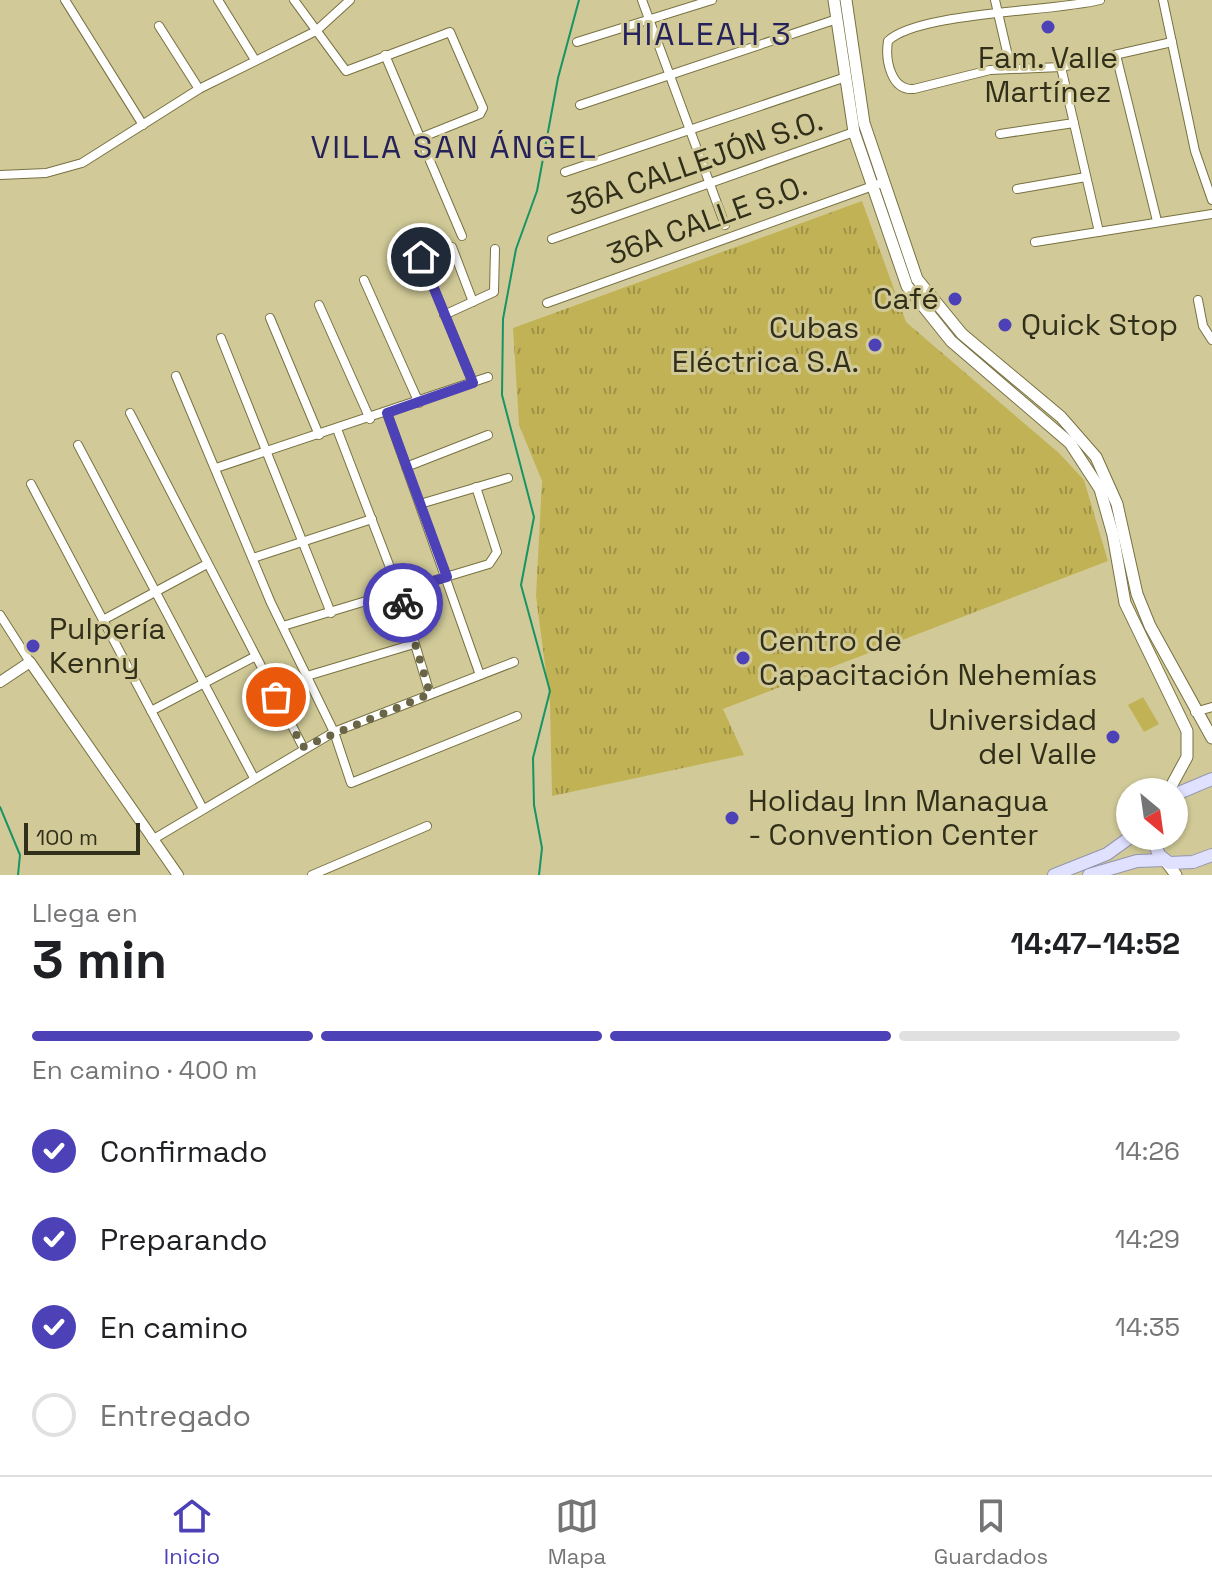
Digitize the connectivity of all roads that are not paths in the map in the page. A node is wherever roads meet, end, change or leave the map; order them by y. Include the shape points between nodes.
1 (65, 0) edge
2 (218, 0) edge
3 (294, 0) edge
4 (350, 0) edge
5 (642, 0) edge
6 (712, 0) edge
7 (834, 0) edge
8 (995, 0) edge
9 (1100, 0) edge
10 (1163, 0) edge
11 (849, 4) edge
12 (998, 12) junction
13 (837, 19) junction
14 (649, 20) junction
15 (159, 26) dead end
16 (316, 31) junction
17 (577, 42) dead end
18 (1172, 42) junction
19 (385, 55) junction
20 (1116, 55) junction
21 (255, 60) junction
22 (1061, 67) junction
23 (1011, 69) junction
24 (670, 74) junction
25 (843, 78) junction
26 (199, 89) junction
27 (580, 105) dead end
28 (1074, 123) junction
29 (143, 125) junction
30 (689, 131) junction
31 (854, 132) junction
32 (1000, 134) dead end
33 (420, 138) junction
34 (565, 172) dead end
35 (0, 175) edge
36 (1086, 177) junction
37 (708, 184) junction
38 (878, 184) junction
39 (1017, 189) dead end
40 (1212, 200) edge
41 (1212, 214) edge
42 (1157, 221) junction
43 (725, 225) dead end
44 (1099, 232) junction
45 (462, 236) dead end
46 (552, 239) dead end
47 (1035, 242) dead end
48 (452, 247) dead end
49 (495, 249) dead end
50 (421, 257) dead end
51 (364, 280) dead end
52 (1198, 300) dead end
53 (473, 302) junction
54 (547, 303) dead end
55 (319, 305) dead end
56 (444, 315) junction
57 (270, 318) dead end
58 (221, 338) dead end
59 (1212, 340) edge
60 (992, 375) junction
61 (176, 376) dead end
62 (488, 377) dead end
63 (473, 383) junction
64 (1025, 387) junction
65 (419, 403) junction
66 (130, 413) dead end
67 (387, 413) junction
68 (370, 419) junction
69 (1045, 421) junction
70 (337, 429) junction
71 (319, 435) junction
72 (488, 435) dead end
73 (78, 445) dead end
74 (268, 451) junction
75 (406, 467) junction
76 (216, 468) junction
77 (508, 478) dead end
78 (31, 484) dead end
79 (476, 487) junction
80 (420, 504) junction
81 (372, 519) junction
82 (303, 543) junction
83 (253, 558) junction
84 (207, 564) junction
85 (447, 577) junction
86 (399, 591) junction
87 (155, 592) junction
88 (331, 613) junction
89 (0, 615) edge
90 (103, 620) junction
91 (283, 626) junction
92 (414, 644) junction
93 (254, 657) junction
94 (30, 662) junction
95 (514, 662) dead end
96 (480, 675) junction
97 (307, 676) junction
98 (0, 682) edge
99 (204, 683) junction
100 (430, 694) junction
101 (1212, 707) edge
102 (151, 711) junction
103 (1195, 712) junction
104 (517, 716) dead end
105 (334, 732) junction
106 (1212, 738) edge
107 (303, 747) junction
108 (254, 778) junction
109 (1176, 778) edge
110 (1212, 779) edge
111 (1188, 789) edge
112 (202, 807) junction
113 (427, 826) dead end
114 (152, 840) junction
115 (1116, 848) edge
116 (1160, 850) edge
117 (1212, 855) edge
118 (1165, 860) junction
119 (178, 875) edge
120 (312, 875) edge
121 (1054, 875) edge
122 (1089, 875) edge
123 (1176, 875) edge

1 - 29 street
2 - 21 street
3 - 16 street
4 - 16 street
5 - 14 street
6 - 14 street
7 - 13 main road
8 - 12 street
9 - 12 street via 1061,9
10 - 18 street
11 - 38 main road via 864,123
12 - 23 street
12 - 23 street via 894,35 888,41 889,67 905,89
13 - 24 street
13 - 25 main road
14 - 17 street
14 - 24 street
15 - 26 street
16 - 19 street via 346,71
16 - 21 street
18 - 20 street
18 - 40 street via 1195,151
19 - 33 street
19 - 33 street via 450,32 483,104 480,114
20 - 22 street
20 - 42 street
21 - 26 street
22 - 23 street
22 - 28 street
24 - 27 street
24 - 30 street
25 - 30 street
25 - 31 main road
26 - 29 street
28 - 32 street
28 - 36 street
29 - 35 street via 64,170
30 - 34 street
30 - 37 street
31 - 37 street, 36A CALLEJÓN S.O.
31 - 38 main road
33 - 45 street
36 - 39 street
36 - 44 street
37 - 43 street
37 - 46 street, 36A CALLEJÓN S.O.
38 - 54 street, 36A CALLE S.O.
38 - 60 main road via 912,293 951,341
38 - 64 main road via 917,279 962,334
41 - 42 street
42 - 44 street
44 - 47 street
48 - 53 street
49 - 53 street via 494,292
50 - 56 street
51 - 65 street
52 - 59 street
53 - 56 street
55 - 68 street
56 - 63 street
57 - 71 street
58 - 74 street
60 - 64 main road via 1016,389
60 - 69 main road
61 - 76 street
62 - 63 street
63 - 65 street
64 - 69 main road
64 - 103 main road via 1061,417 1096,457 1111,485 1141,604
65 - 67 street
66 - 84 street
67 - 68 street
67 - 75 street
68 - 70 street
69 - 109 main road via 1087,464 1100,489 1125,603 1185,724 1187,757
70 - 71 street
70 - 81 street
71 - 74 street
72 - 75 street
73 - 87 street
74 - 76 street
74 - 82 street
75 - 80 street
76 - 83 street
77 - 79 street
78 - 90 street
79 - 80 street
79 - 85 street via 495,559
80 - 85 street
81 - 82 street
81 - 86 street
82 - 83 street
82 - 88 street
83 - 91 street
84 - 87 street
84 - 93 street
85 - 86 street
85 - 96 street
86 - 88 street
86 - 92 street
87 - 90 street
87 - 99 street
88 - 91 street
89 - 94 street
90 - 102 street
91 - 97 street
92 - 97 street
92 - 100 street
93 - 99 street
93 - 107 street
94 - 98 street
94 - 114 street
95 - 96 street
96 - 100 street
97 - 105 street
99 - 102 street
99 - 108 street
100 - 105 street
101 - 103 street
102 - 112 street
103 - 106 main road
104 - 105 street via 351,783
105 - 107 street
107 - 108 street
108 - 112 street
110 - 111 main road
112 - 114 street
113 - 120 street
114 - 119 street
115 - 121 main road
116 - 118 main road
117 - 118 main road via 1184,863
118 - 122 main road via 1137,861
118 - 123 main road

